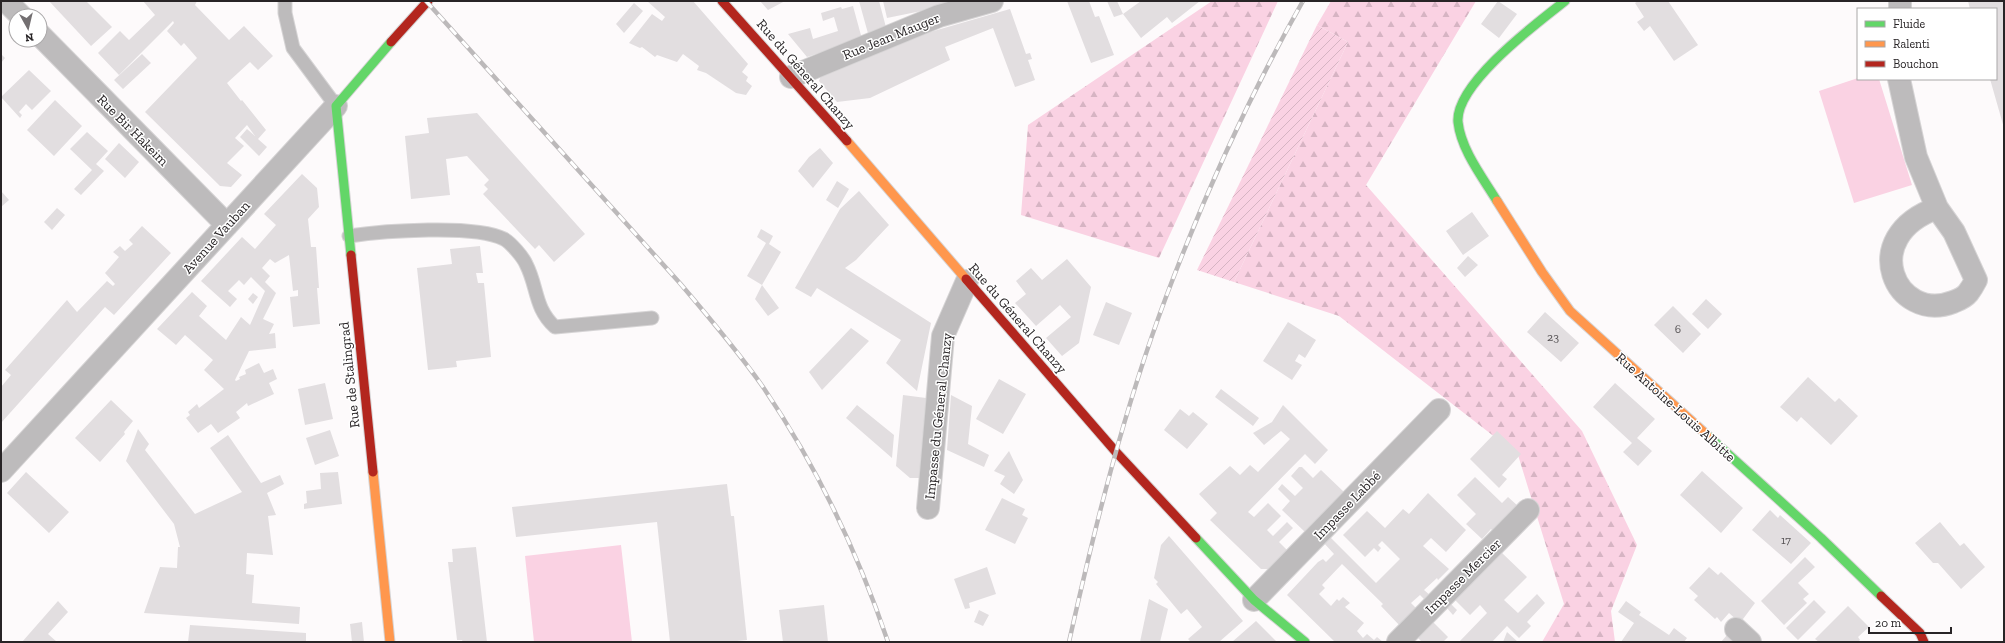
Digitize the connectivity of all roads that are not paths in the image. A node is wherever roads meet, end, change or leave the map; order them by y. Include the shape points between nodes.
1 (285, 1) edge
2 (428, 1) edge
3 (722, 1) edge
4 (992, 1) edge
5 (1565, 1) edge
6 (48, 43) edge
7 (791, 77) junction
8 (1899, 80) edge
9 (336, 106) junction
10 (1937, 208) junction
11 (227, 225) junction
12 (349, 236) junction
13 (967, 281) junction
14 (652, 318) dead end
15 (1439, 410) dead end
16 (1, 471) edge
17 (928, 508) dead end
18 (1528, 510) dead end
19 (1254, 600) junction
20 (390, 642) edge
21 (1305, 642) edge
22 (1398, 642) edge
23 (1924, 642) edge

1 - 9 lane via 285,13 293,48
2 - 9 street, Avenue Vauban via 356,80
3 - 7 street, Rue du Géneral Chanzy
4 - 7 street, Rue Jean Mauger via 939,16
5 - 23 street, Rue Antoine-Louis Albitte via 1524,34 1477,80 1462,102 1458,121 1465,143 1480,173 1550,286 1570,311 1821,538 1920,633
6 - 11 street, Rue Bir Hakeim
7 - 13 street, Rue du Géneral Chanzy
8 - 10 street via 1916,157
9 - 11 street, Avenue Vauban
9 - 12 street, Rue de Stalingrad
10 - 10 street via 1911,222 1898,235 1891,250 1891,266 1900,288 1916,301 1931,306 1946,305 1961,299 1968,294 1976,280 1954,232
11 - 16 street, Avenue Vauban
12 - 14 lane via 396,231 481,231 505,239 526,262 536,287 539,307 545,318 555,327
12 - 20 street, Rue de Stalingrad
13 - 17 street, Impasse du Géneral Chanzy via 943,336
13 - 19 street, Rue du Géneral Chanzy via 1116,452
15 - 19 street, Impasse Labbé
18 - 22 street, Impasse Mercier
19 - 21 street, Rue du Géneral Chanzy

